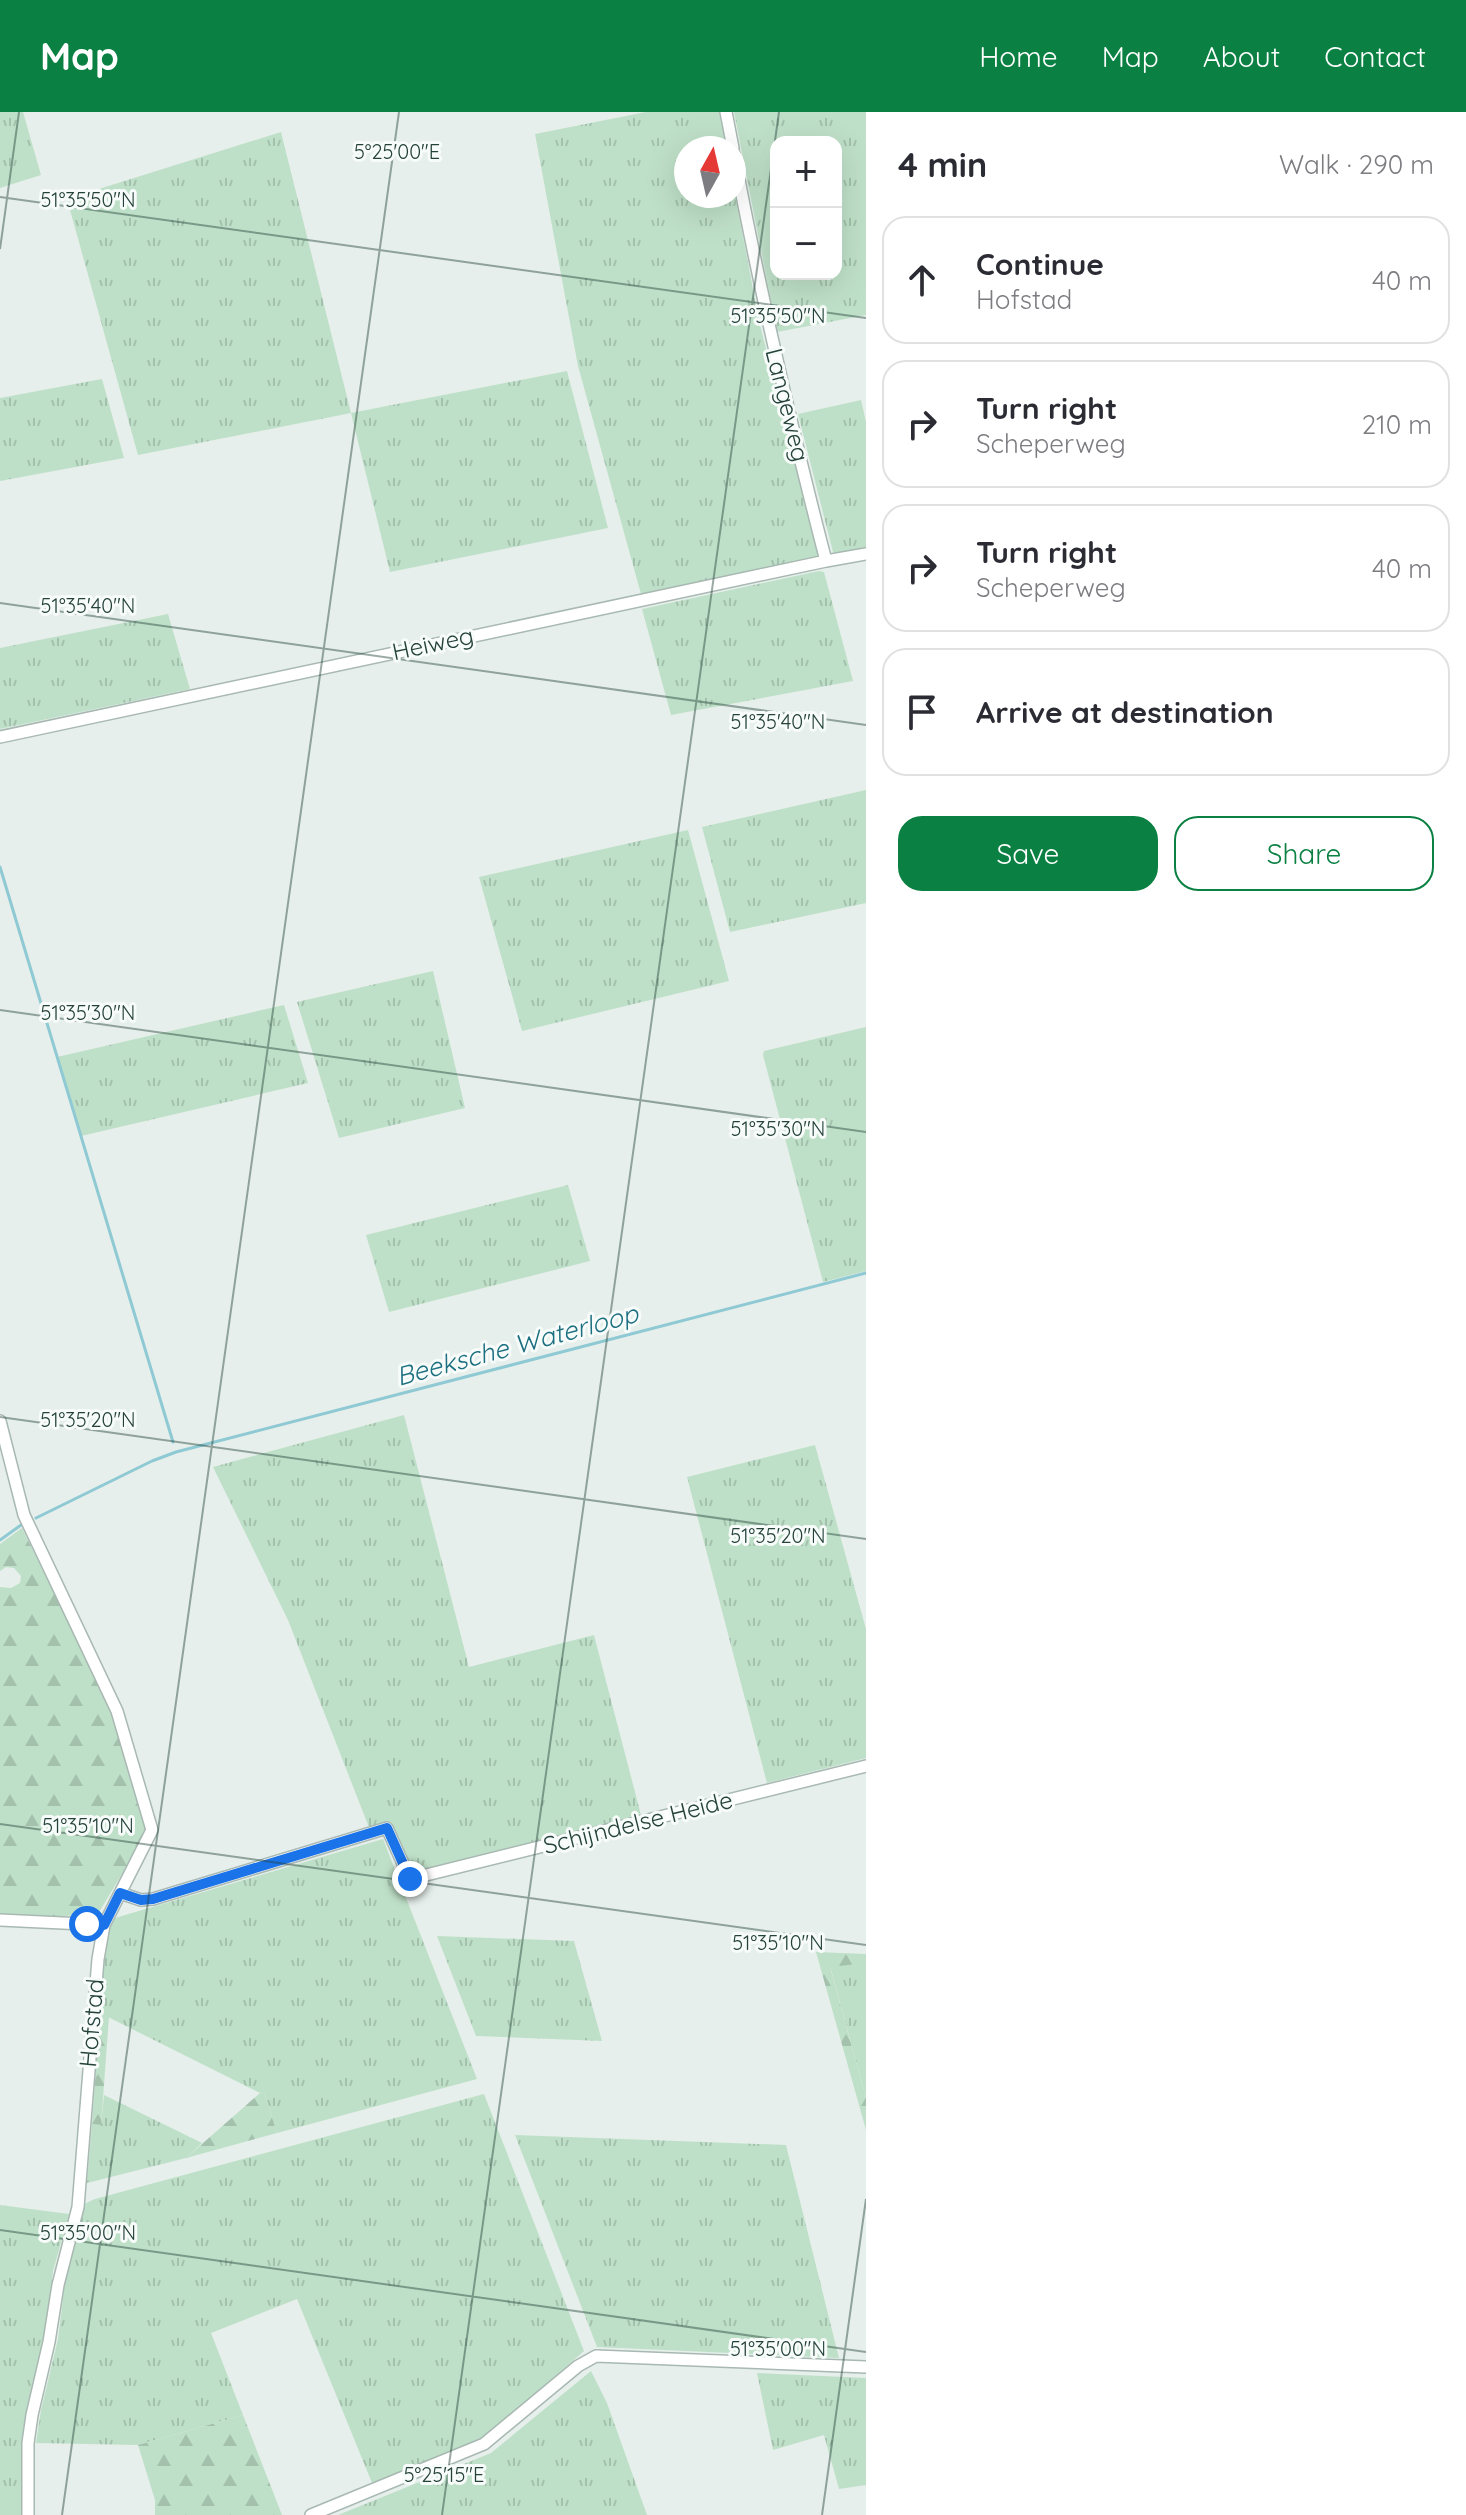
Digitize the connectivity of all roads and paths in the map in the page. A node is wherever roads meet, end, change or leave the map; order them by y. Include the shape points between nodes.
1 (726, 112) edge
2 (731, 136) edge
3 (745, 208) edge
4 (866, 554) edge
5 (826, 561) junction
6 (0, 737) edge
7 (0, 1421) edge
8 (866, 1766) edge
9 (120, 1893) junction
10 (0, 1920) edge
11 (104, 1925) junction
12 (866, 2367) edge
13 (28, 2515) edge
14 (311, 2515) edge

1 - 2 street
3 - 5 street, Langeweg
4 - 5 street, Heiweg
5 - 6 street, Heiweg
7 - 9 street, Hofstad via 24,1515 117,1711 152,1830
8 - 9 street, Schijndelse Heide via 410,1879 387,1828 153,1899
9 - 11 street, Hofstad
10 - 11 street
11 - 13 street, Hofstad via 78,2207 32,2415
12 - 14 street via 596,2356 484,2444

